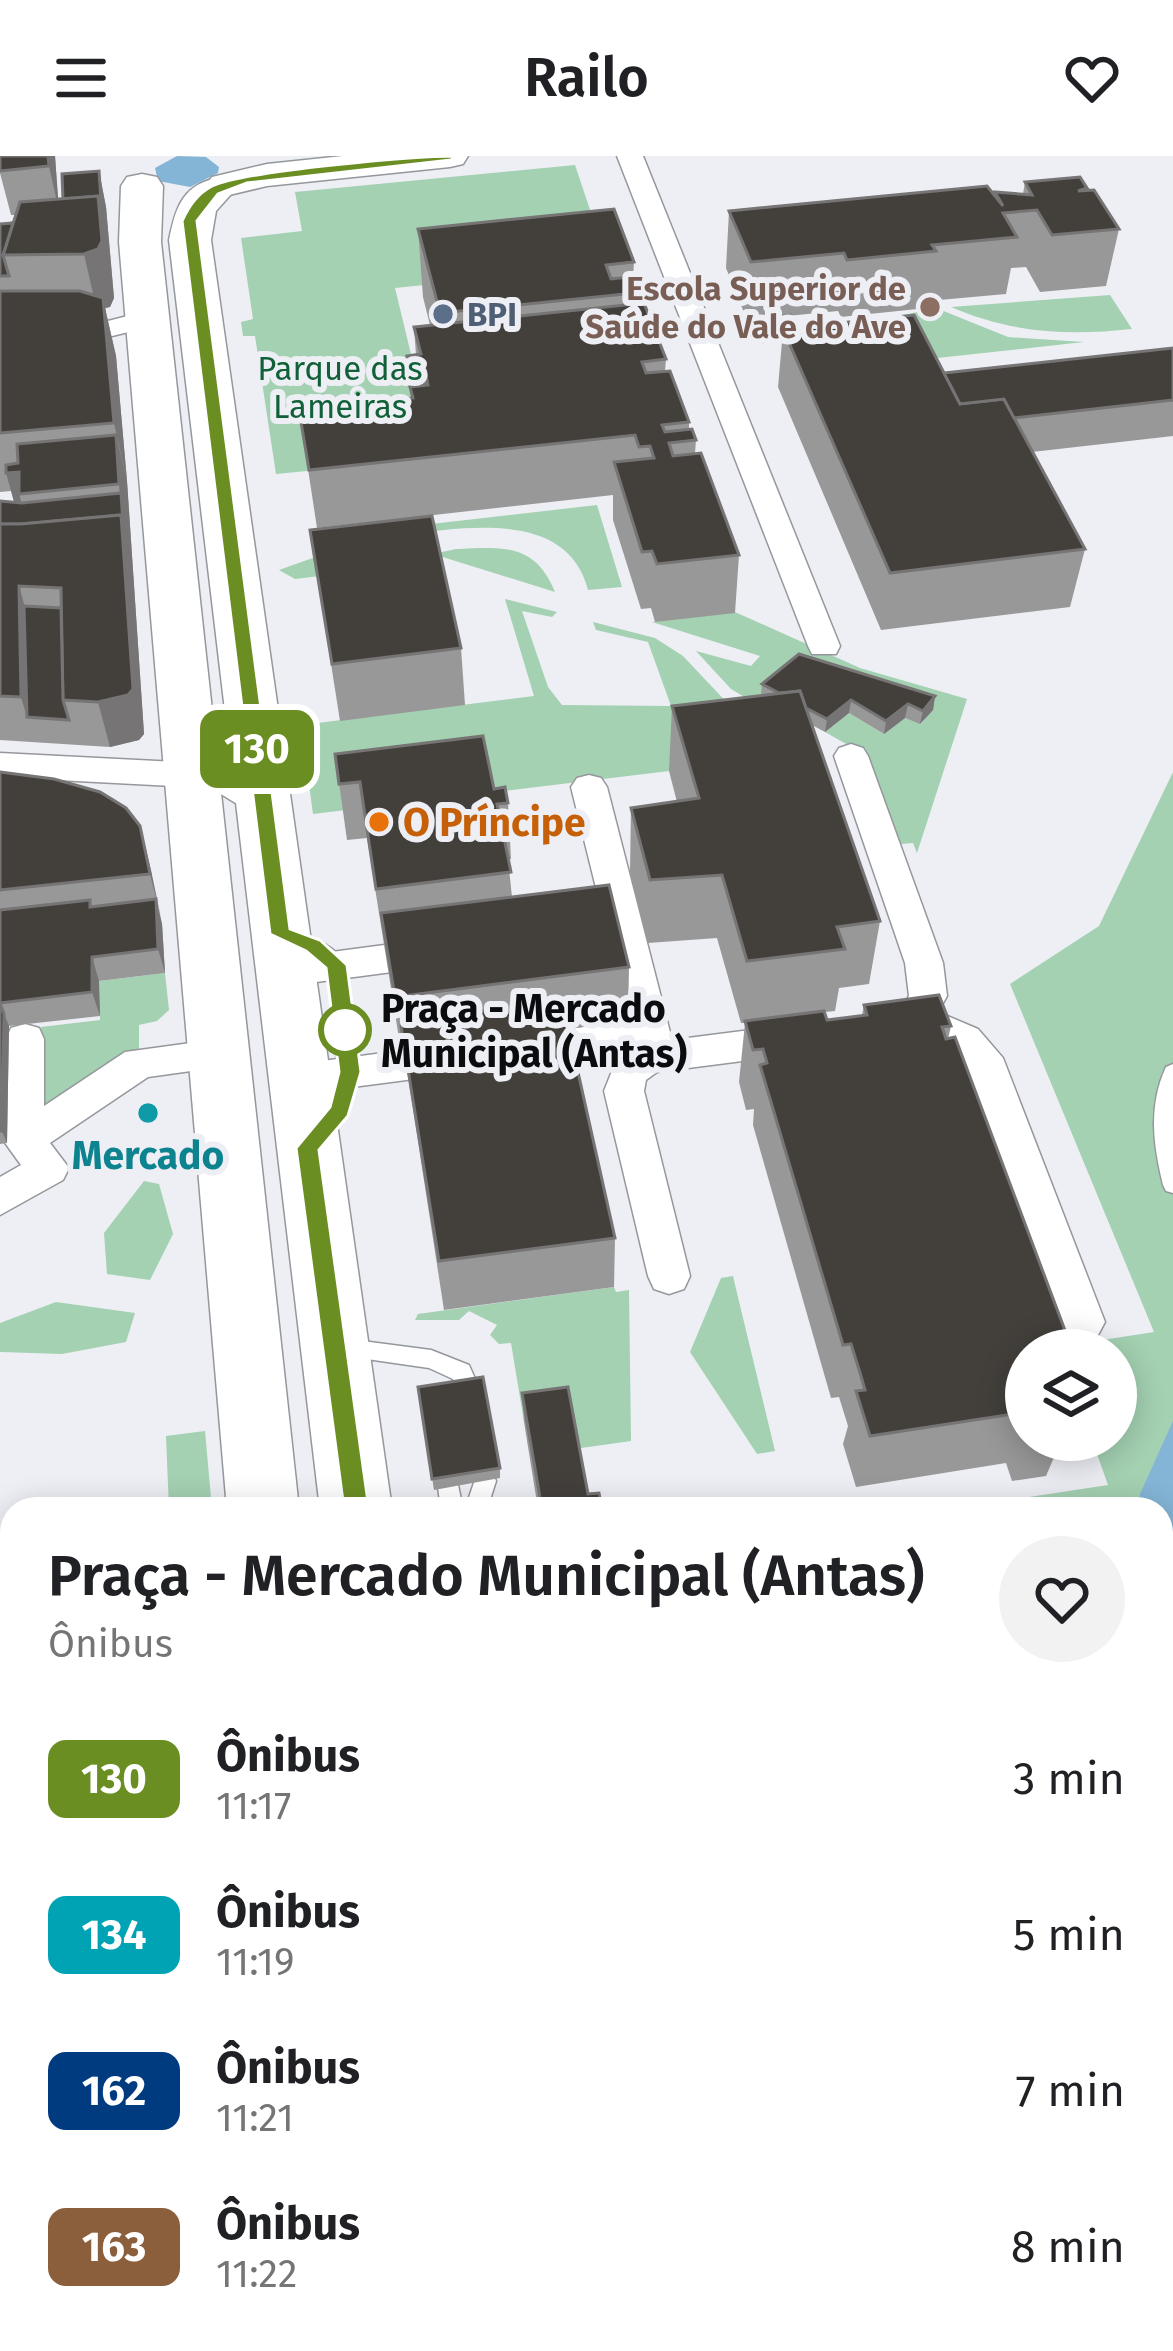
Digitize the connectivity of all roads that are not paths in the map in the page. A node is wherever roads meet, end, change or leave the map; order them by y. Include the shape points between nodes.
1 (450, 156) edge
2 (630, 156) edge
3 (140, 167) edge
4 (223, 178) edge
5 (147, 320) junction
6 (0, 331) edge
7 (824, 646) dead end
8 (850, 756) dead end
9 (0, 765) edge
10 (190, 773) junction
11 (589, 787) dead end
12 (265, 809) junction
13 (625, 928) junction
14 (578, 934) edge
15 (491, 945) edge
16 (301, 957) junction
17 (913, 1023) junction
18 (26, 1039) dead end
19 (654, 1045) junction
20 (220, 1054) junction
21 (1173, 1072) edge
22 (324, 1076) junction
23 (23, 1140) junction
24 (1173, 1185) edge
25 (0, 1198) edge
26 (669, 1276) dead end
27 (1083, 1322) dead end
28 (333, 1345) junction
29 (431, 1359) junction
30 (469, 1390) edge
31 (436, 1396) edge
32 (485, 1481) edge
33 (262, 1497) edge
34 (354, 1497) edge
35 (480, 1497) edge

1 - 4 street
2 - 7 street
3 - 4 main road via 181,197
3 - 5 main road
4 - 12 main road via 196,207 190,240
5 - 6 street via 104,330
5 - 10 main road
8 - 17 street via 924,963 928,997
9 - 10 street
10 - 12 street via 241,787
10 - 20 main road
11 - 13 street
12 - 16 main road
13 - 14 street
13 - 19 street
15 - 16 street
16 - 22 main road
17 - 19 street
17 - 27 street via 951,1029 983,1058
18 - 23 street
19 - 22 street
19 - 26 street via 626,1075 624,1091
20 - 23 street via 140,1064
20 - 33 main road
21 - 24 lane via 1160,1132
22 - 28 main road via 308,1148
23 - 25 street via 49,1168
28 - 29 lane
28 - 34 main road
29 - 30 lane via 461,1372
29 - 31 lane
32 - 35 lane

